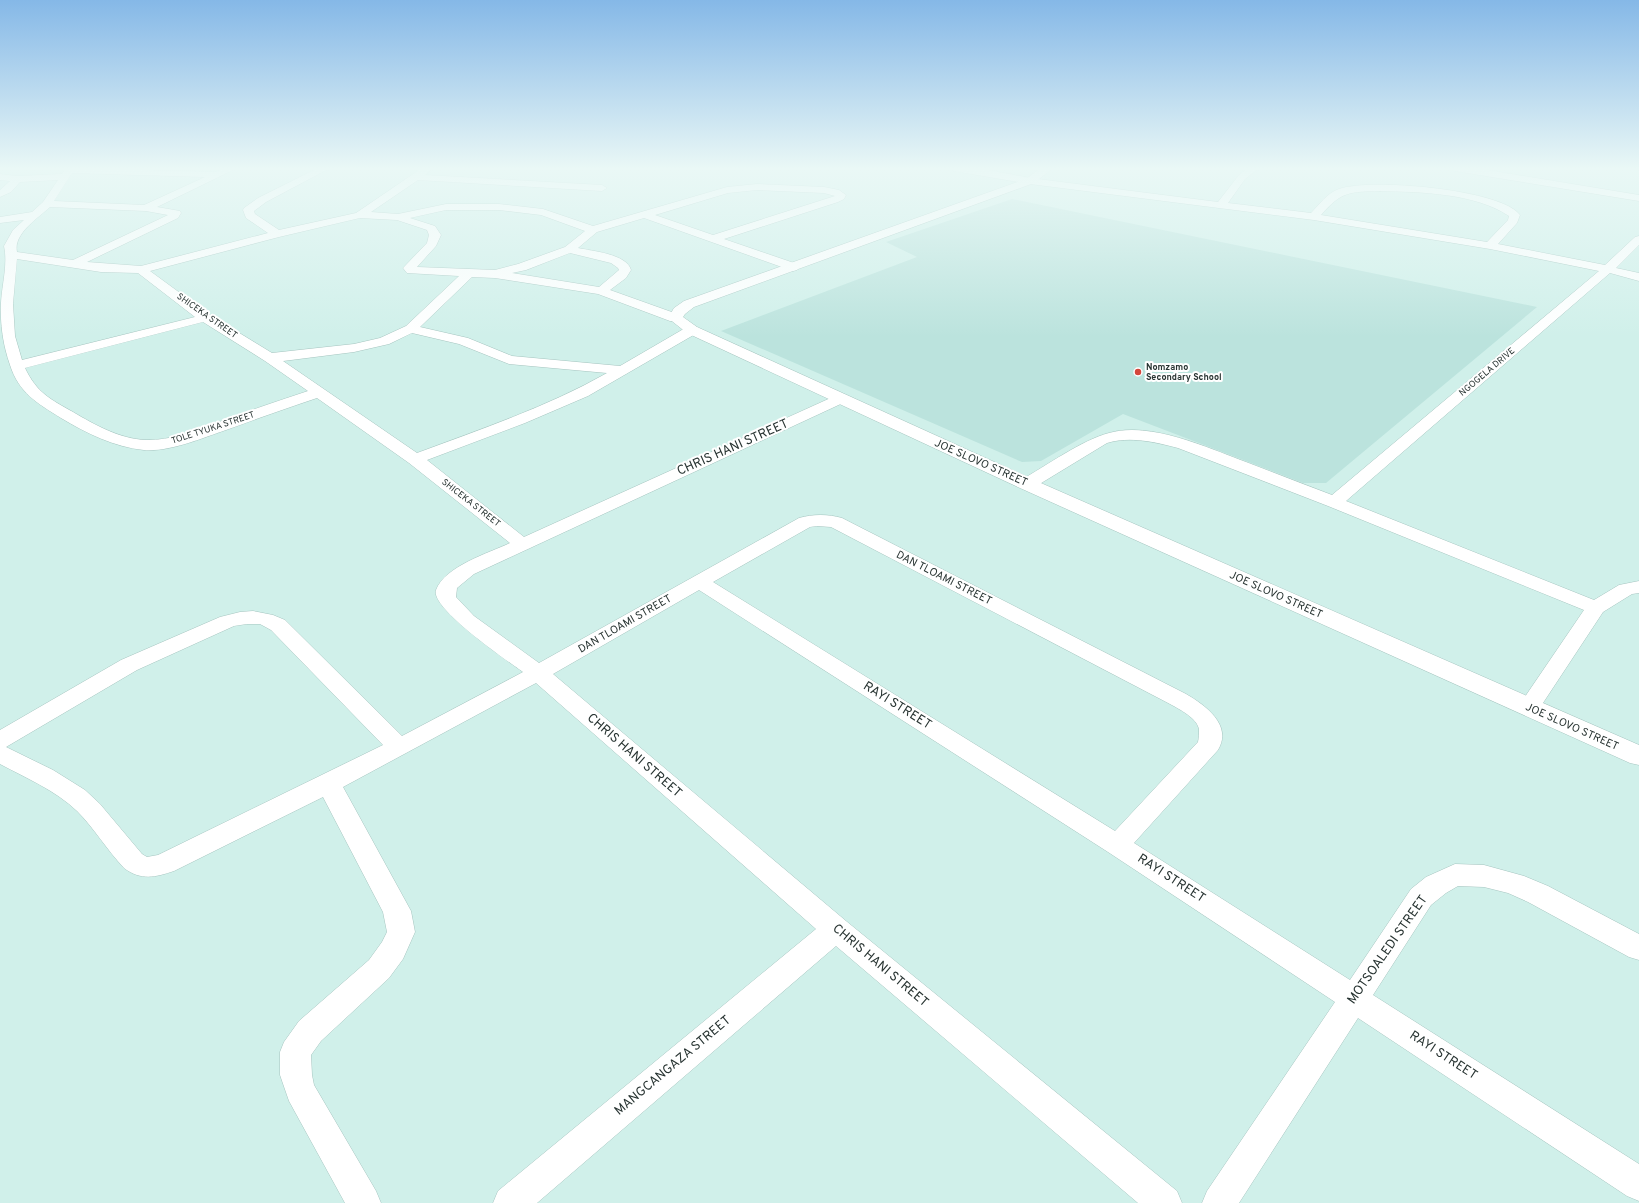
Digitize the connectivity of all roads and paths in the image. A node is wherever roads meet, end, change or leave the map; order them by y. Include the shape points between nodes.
1 (25, 224) edge
2 (157, 224) edge
3 (262, 224) edge
4 (320, 224) edge
5 (419, 224) edge
6 (577, 224) edge
7 (613, 224) edge
8 (671, 224) edge
9 (758, 224) edge
10 (911, 224) edge
11 (1357, 224) edge
12 (1510, 224) edge
13 (593, 230) junction
14 (277, 234) junction
15 (14, 237) junction
16 (0, 239) edge
17 (712, 239) junction
18 (1639, 239) edge
19 (1490, 246) junction
20 (569, 249) junction
21 (12, 255) junction
22 (75, 264) junction
23 (793, 267) junction
24 (1608, 269) junction
25 (141, 270) junction
26 (469, 273) junction
27 (495, 274) junction
28 (1639, 277) edge
29 (4, 284) edge
30 (601, 291) junction
31 (205, 318) junction
32 (675, 318) junction
33 (3, 320) edge
34 (411, 328) junction
35 (692, 330) junction
36 (270, 358) junction
37 (17, 366) junction
38 (621, 370) junction
39 (319, 392) junction
40 (840, 399) junction
41 (415, 459) junction
42 (1027, 484) junction
43 (1334, 502) junction
44 (522, 544) junction
45 (699, 582) junction
46 (1639, 586) edge
47 (1596, 608) junction
48 (538, 673) junction
49 (1529, 707) junction
50 (0, 741) edge
51 (399, 747) junction
52 (0, 754) edge
53 (1639, 756) edge
54 (329, 784) junction
55 (1118, 845) junction
56 (836, 929) junction
57 (1639, 948) edge
58 (1354, 998) junction
59 (1639, 1184) edge
60 (364, 1203) edge
61 (510, 1203) edge
62 (1165, 1203) edge
63 (1219, 1203) edge

1 - 15 street
2 - 22 street
3 - 14 street
4 - 14 street
5 - 26 street via 431,228 436,235 432,244 410,269
6 - 13 street
7 - 13 street
8 - 17 street
9 - 17 street
10 - 23 street
11 - 19 street
12 - 19 street
13 - 20 street
14 - 25 street
15 - 16 street
15 - 21 street, TOLE TYUKA STREET via 10,246
17 - 23 street
18 - 24 street, NGOGELA DRIVE
19 - 24 street
20 - 27 street via 522,267
20 - 30 street via 615,260 624,266 622,275
21 - 22 street
21 - 29 street, TOLE TYUKA STREET
22 - 25 street
23 - 32 street via 689,304 679,311
24 - 28 street
24 - 43 street, NGOGELA DRIVE
25 - 31 street, SHICEKA STREET
26 - 27 street
26 - 34 street
27 - 30 street
29 - 33 street, TOLE TYUKA STREET
30 - 32 street
31 - 36 street, SHICEKA STREET
31 - 37 street
32 - 35 street, JOE SLOVO STREET
33 - 37 street, TOLE TYUKA STREET
34 - 36 street via 368,346
34 - 38 street via 463,341 509,360
35 - 38 street
35 - 40 street, JOE SLOVO STREET
36 - 39 street, SHICEKA STREET
37 - 39 street, TOLE TYUKA STREET via 26,385 47,403 112,438 144,445 158,445 187,438
38 - 41 street via 583,393 549,408
39 - 41 street, SHICEKA STREET
40 - 42 street, JOE SLOVO STREET
40 - 44 street, CHRIS HANI STREET
41 - 44 street, SHICEKA STREET
42 - 43 street via 1102,440 1114,436 1134,435 1184,444
42 - 49 street, JOE SLOVO STREET
43 - 47 street
44 - 48 street, CHRIS HANI STREET via 467,570 453,580 445,593 446,598 467,620
45 - 48 street, DAN TLOAMI STREET
45 - 55 street, RAYI STREET
45 - 55 street, DAN TLOAMI STREET via 805,522 836,522 1193,708 1210,728 1210,744
46 - 47 street via 1626,589
47 - 49 street
48 - 51 street, DAN TLOAMI STREET
48 - 56 street, CHRIS HANI STREET
49 - 53 street, JOE SLOVO STREET
50 - 51 street via 143,659 227,621 253,617 264,618 278,625
51 - 54 street, DAN TLOAMI STREET
52 - 54 street, DAN TLOAMI STREET via 64,789 83,803 100,819 127,855 145,868 165,864
54 - 60 street via 397,911 401,932 393,950 378,969 310,1031 295,1052 296,1075 300,1090
55 - 58 street, RAYI STREET
56 - 61 street, MANGCANGAZA STREET
56 - 62 street, CHRIS HANI STREET
57 - 58 street, MOTSOALEDI STREET via 1538,894 1514,884 1484,876 1455,875 1422,897
58 - 59 street, RAYI STREET
58 - 63 street, MOTSOALEDI STREET

